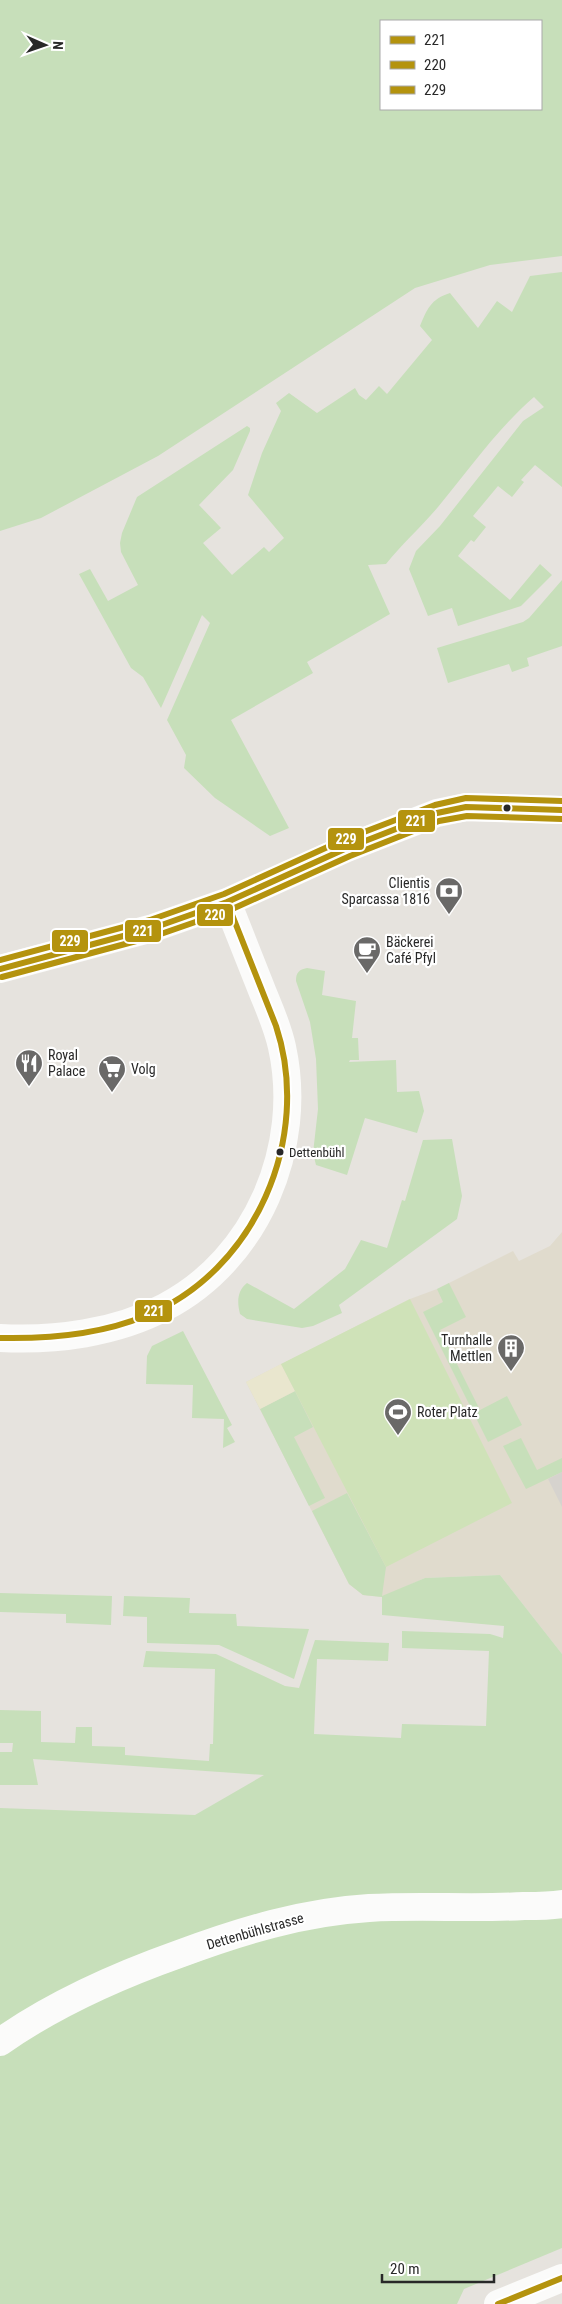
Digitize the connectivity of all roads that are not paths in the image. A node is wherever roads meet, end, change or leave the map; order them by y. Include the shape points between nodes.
1 (562, 810) edge
2 (226, 902) junction
3 (0, 968) edge
4 (0, 1338) edge
5 (562, 1904) edge
6 (0, 2042) edge
7 (562, 2278) edge
8 (498, 2304) edge

1 - 2 street via 466,807 437,813 347,848
2 - 3 street via 153,928
2 - 4 street via 273,1019 285,1067 287,1094 282,1152 272,1186 256,1219 218,1270 166,1306 138,1320 102,1330 31,1340
5 - 6 street, Dettenbühlstrasse via 481,1909 370,1908 295,1917 234,1933 145,1966 19,2028
7 - 8 street

